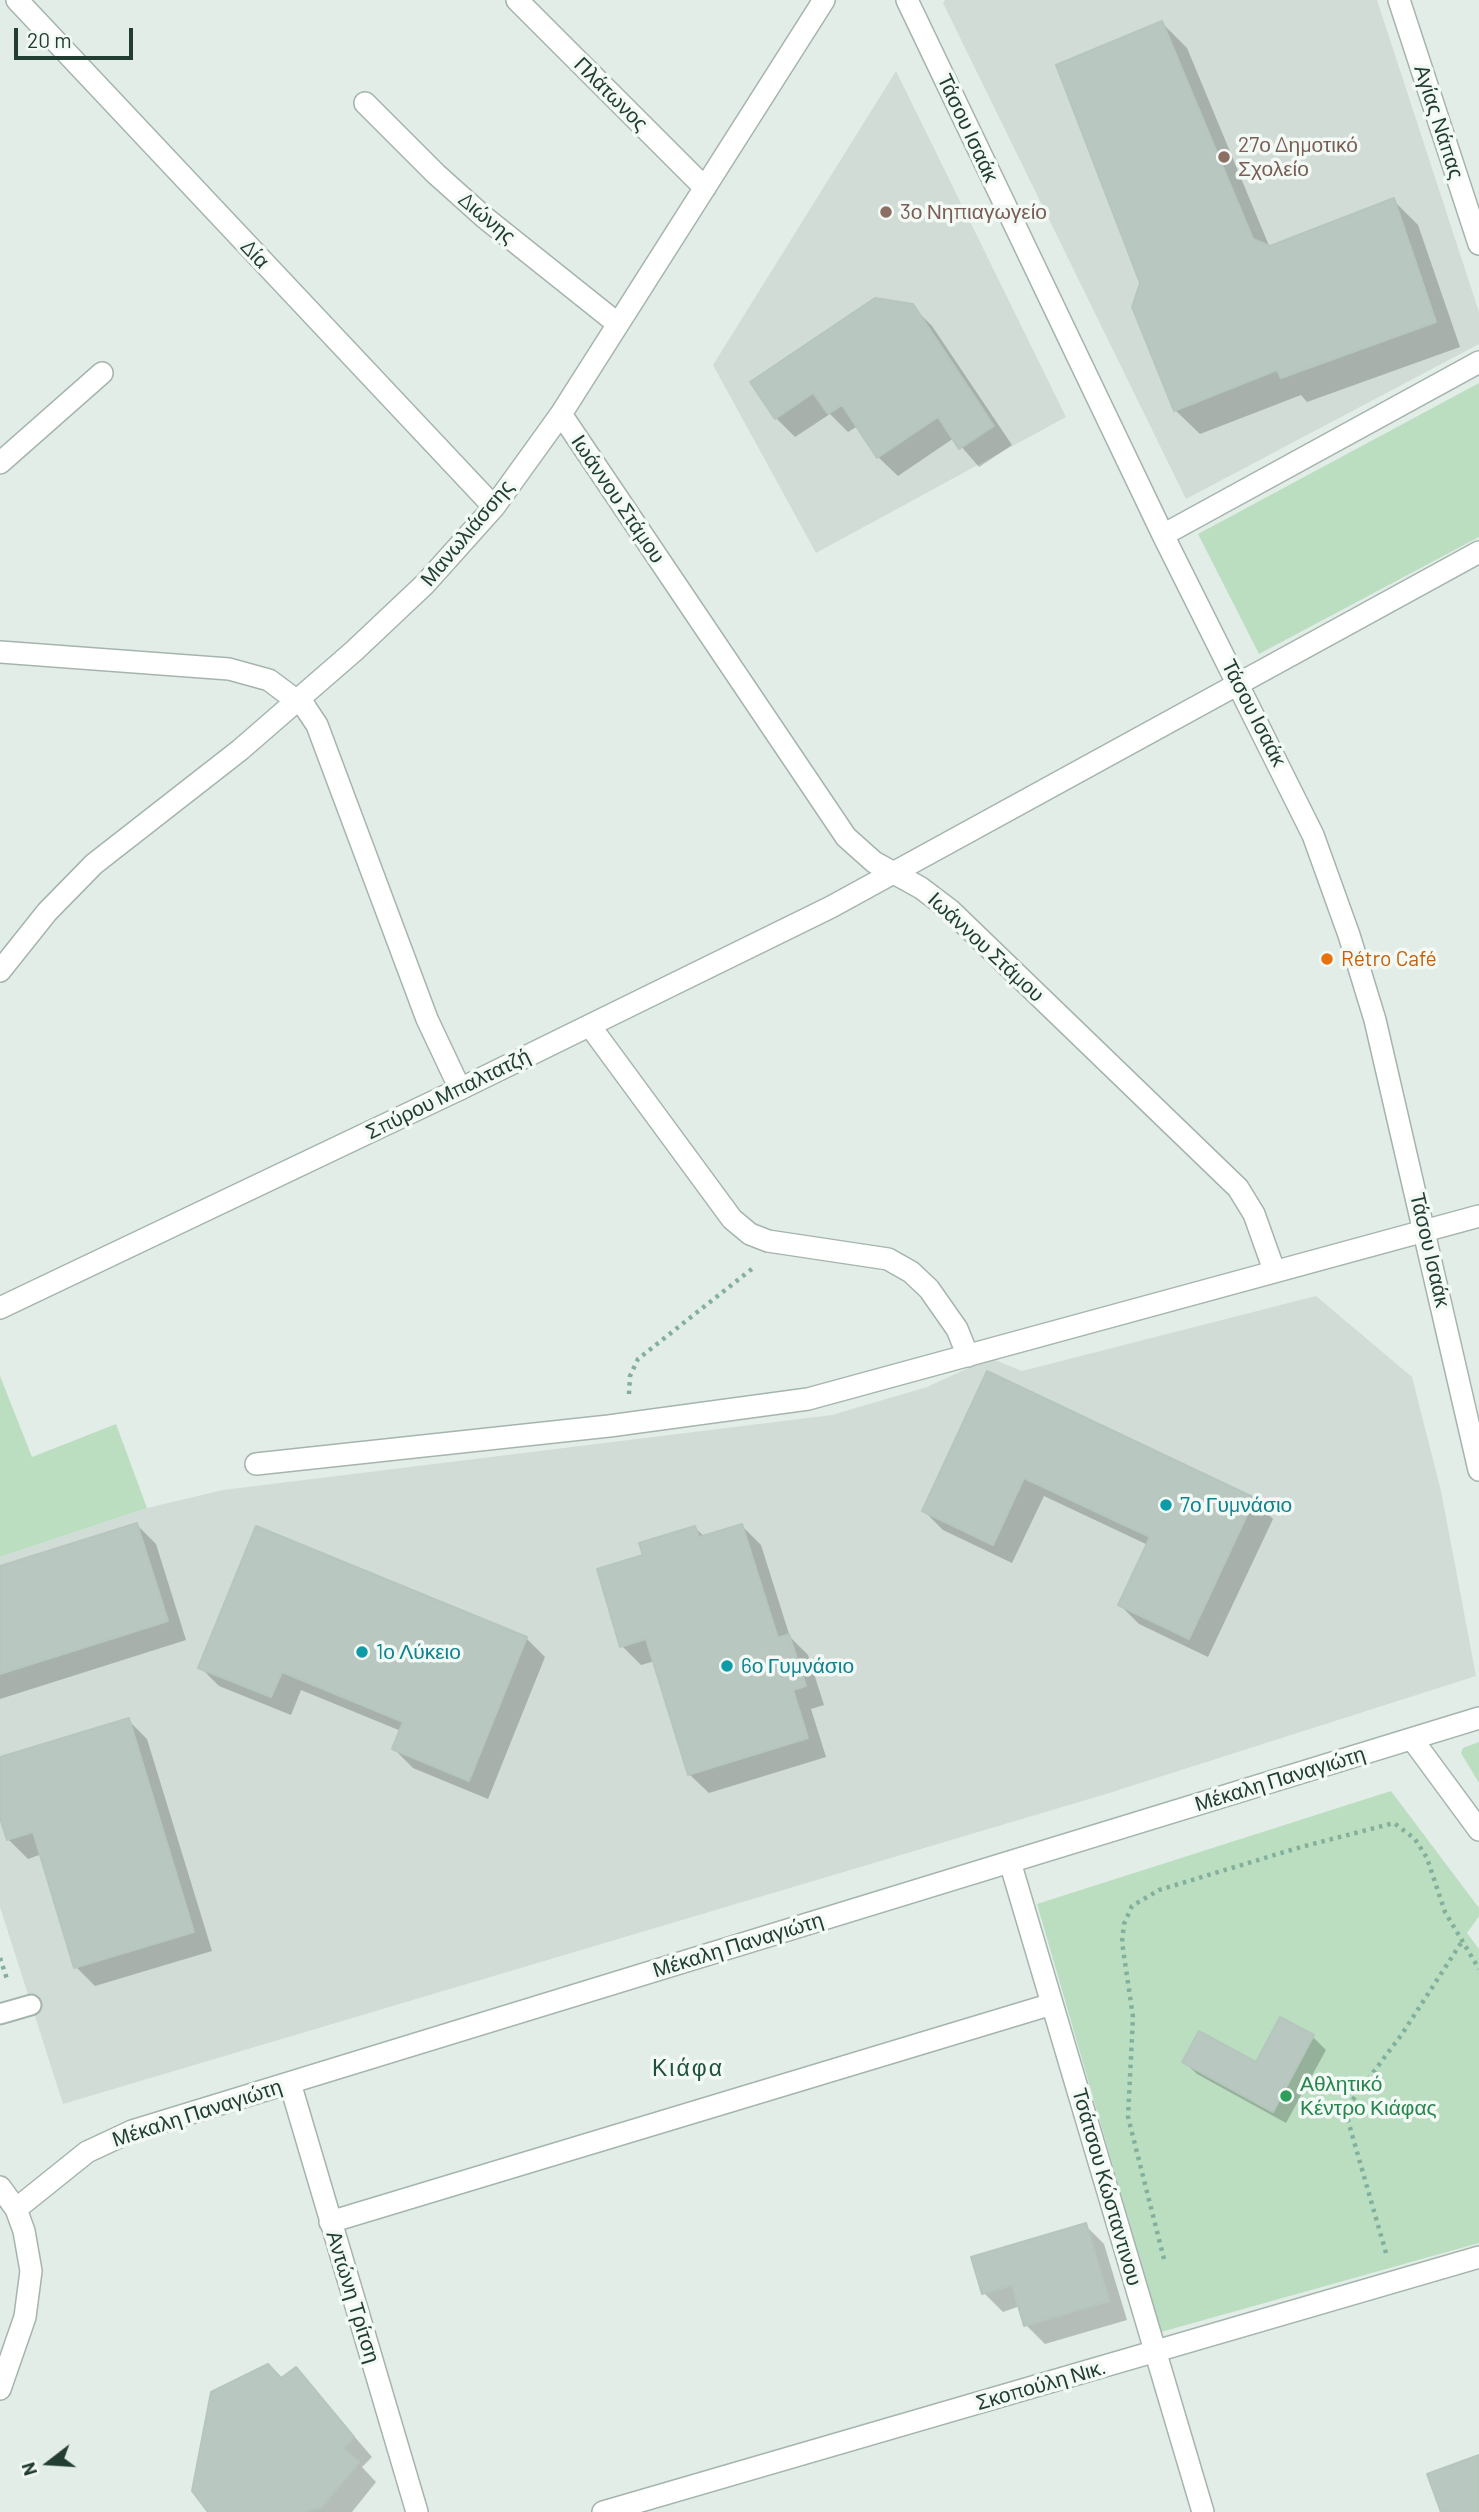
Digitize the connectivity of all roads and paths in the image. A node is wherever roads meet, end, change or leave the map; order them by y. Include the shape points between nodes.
1 (17, 0) edge
2 (517, 0) edge
3 (824, 0) edge
4 (907, 0) edge
5 (1399, 0) edge
6 (365, 103) dead end
7 (705, 188) junction
8 (1479, 244) edge
9 (618, 324) junction
10 (1479, 362) edge
11 (102, 373) dead end
12 (561, 414) junction
13 (0, 463) edge
14 (494, 507) junction
15 (1163, 535) junction
16 (1479, 552) edge
17 (0, 652) edge
18 (1239, 683) junction
19 (302, 703) junction
20 (892, 874) junction
21 (0, 971) edge
22 (590, 1026) junction
23 (460, 1089) junction
24 (1479, 1216) edge
25 (1426, 1230) junction
26 (768, 1241) junction
27 (1274, 1270) junction
28 (0, 1308) edge
29 (968, 1356) junction
30 (628, 1424) junction
31 (256, 1464) dead end
32 (1479, 1470) edge
33 (1479, 1718) edge
34 (1412, 1739) junction
35 (1479, 1830) edge
36 (1010, 1862) junction
37 (1461, 1942) junction
38 (1479, 1969) edge
39 (1052, 2004) junction
40 (31, 2005) dead end
41 (0, 2014) edge
42 (290, 2082) junction
43 (0, 2187) edge
44 (16, 2208) junction
45 (330, 2222) junction
46 (1479, 2257) edge
47 (1387, 2258) dead end
48 (1165, 2265) dead end
49 (1155, 2351) junction
50 (0, 2389) edge
51 (417, 2512) edge
52 (603, 2512) edge
53 (1203, 2512) edge

1 - 14 street, Δία
2 - 7 street, Πλάτωνος
3 - 7 street, Μανωλιάσσης
4 - 15 street, Τάσου Ισαάκ
5 - 8 street, Αγίας Νάπας
6 - 9 street, Διώνης via 484,217
7 - 9 street, Μανωλιάσσης
9 - 12 street, Μανωλιάσσης
10 - 15 street
11 - 13 street
12 - 14 street, Μανωλιάσσης
12 - 20 street, Ιωάννου Στάμου via 846,837
14 - 19 street, Μανωλιάσσης via 425,584
15 - 18 street, Τάσου Ισαάκ
16 - 18 street, Σπύρου Μπαλτατζή
17 - 19 street via 229,669 269,680
18 - 20 street, Σπύρου Μπαλτατζή
18 - 25 street, Τάσου Ισαάκ via 1313,835 1349,935 1375,1020
19 - 21 street, Μανωλιάσσης via 94,864 47,912
19 - 23 street via 317,725 423,1010
20 - 22 street, Σπύρου Μπαλτατζή
20 - 27 street, Ιωάννου Στάμου via 921,888 956,915 1238,1188 1254,1214
22 - 23 street, Σπύρου Μπαλτατζή
22 - 26 street via 718,1203 750,1234
23 - 28 street, Σπύρου Μπαλτατζή
24 - 25 street
25 - 27 street
25 - 32 street, Τάσου Ισαάκ
26 - 29 street via 888,1259 911,1272 957,1329
26 - 30 path via 765,1256 756,1265 638,1359 630,1376
27 - 29 street
29 - 30 street via 807,1399
30 - 31 street
33 - 34 street, Μέκαλη Παναγιώτη
34 - 35 street
34 - 36 street, Μέκαλη Παναγιώτη
36 - 39 street, Τσάτσου Κώσταντινου
36 - 42 street, Μέκαλη Παναγιώτη
37 - 38 path
37 - 47 path via 1402,2034 1345,2109
37 - 48 path via 1445,1912 1427,1858 1415,1839 1394,1824 1159,1890 1132,1906 1122,1942 1133,2017 1129,2127
39 - 45 street
39 - 49 street, Τσάτσου Κώσταντινου
40 - 41 lane
42 - 44 street, Μέκαλη Παναγιώτη via 106,2141
42 - 45 street, Αντώνη Τρίτση
43 - 44 street
44 - 50 street via 29,2250 29,2295
45 - 51 street, Αντώνη Τρίτση
46 - 49 street, Σκοπούλη Νικ.
49 - 52 street, Σκοπούλη Νικ.
49 - 53 street, Τσάτσου Κώσταντινου

